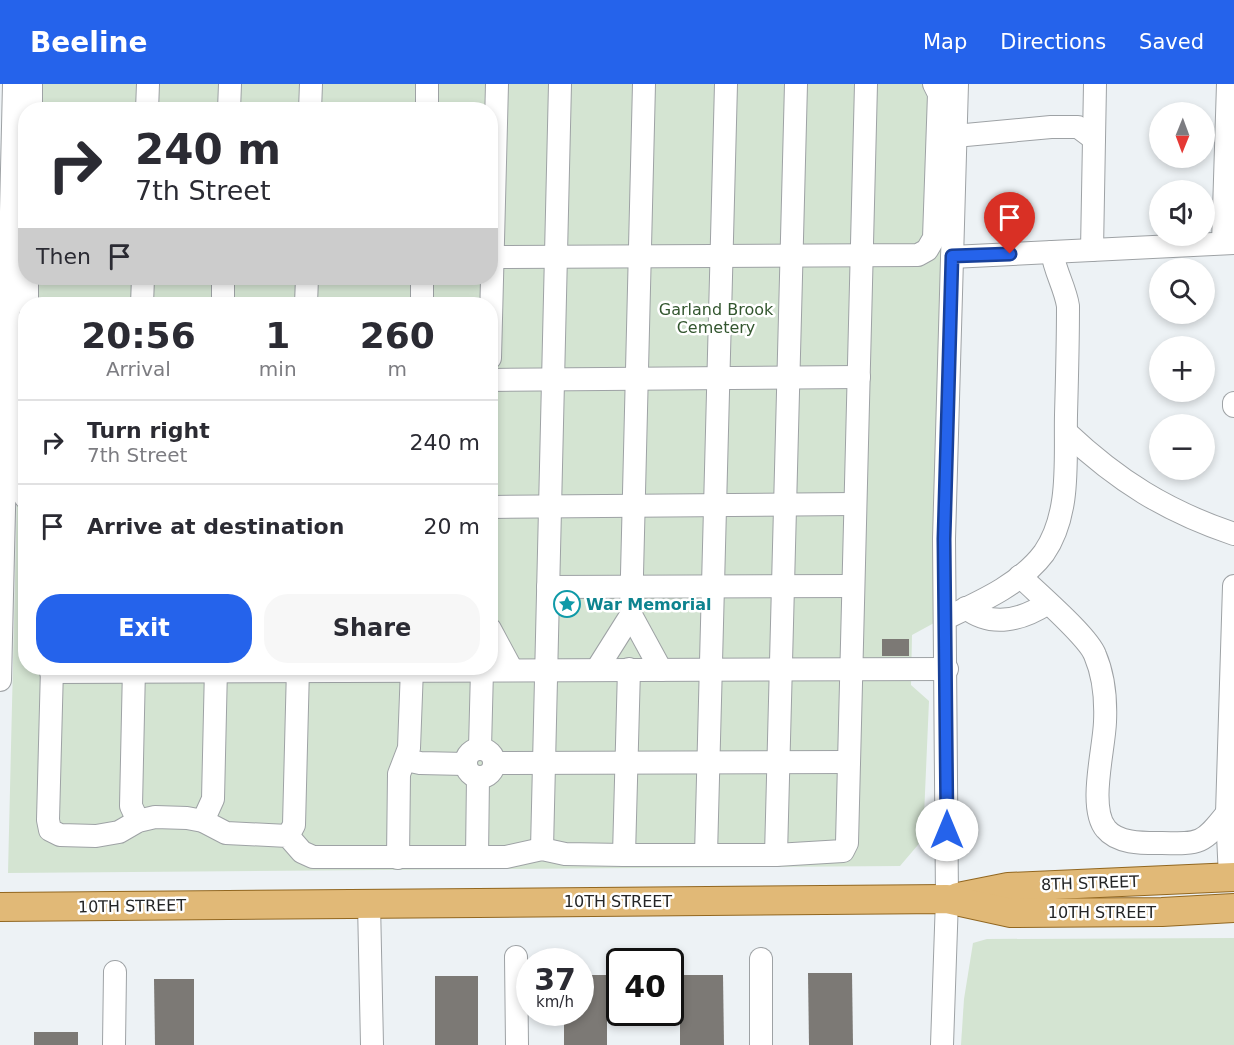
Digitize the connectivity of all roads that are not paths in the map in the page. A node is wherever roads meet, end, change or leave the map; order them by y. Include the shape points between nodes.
1 (14, 84) edge
2 (31, 84) edge
3 (148, 84) edge
4 (230, 84) edge
5 (311, 84) edge
6 (427, 84) edge
7 (497, 84) edge
8 (560, 84) edge
9 (644, 84) edge
10 (726, 84) edge
11 (796, 84) edge
12 (866, 84) edge
13 (934, 84) edge
14 (957, 84) edge
15 (1095, 84) edge
16 (1228, 84) edge
17 (31, 102) edge
18 (147, 102) edge
19 (229, 102) edge
20 (310, 102) edge
21 (427, 102) edge
22 (496, 102) edge
23 (955, 136) junction
24 (1094, 139) junction
25 (6, 164) edge
26 (1229, 243) edge
27 (1092, 250) junction
28 (1053, 252) junction
29 (791, 255) junction
30 (862, 255) junction
31 (640, 256) junction
32 (722, 256) junction
33 (952, 256) junction
34 (498, 257) edge
35 (556, 257) junction
36 (859, 377) junction
37 (718, 378) junction
38 (788, 378) junction
39 (637, 379) junction
40 (498, 380) edge
41 (553, 380) junction
42 (1066, 432) junction
43 (3, 443) edge
44 (785, 504) junction
45 (855, 504) junction
46 (633, 505) junction
47 (715, 506) junction
48 (498, 507) edge
49 (550, 507) junction
50 (1234, 534) edge
51 (1020, 576) junction
52 (548, 586) junction
53 (631, 586) junction
54 (713, 586) junction
55 (783, 586) junction
56 (853, 586) junction
57 (1234, 586) edge
58 (1048, 603) junction
59 (956, 613) junction
60 (631, 615) junction
61 (498, 644) edge
62 (0, 668) edge
63 (597, 669) junction
64 (629, 669) junction
65 (947, 669) junction
66 (498, 670) edge
67 (512, 670) junction
68 (546, 670) junction
69 (661, 670) junction
70 (711, 670) junction
71 (781, 670) junction
72 (851, 671) junction
73 (52, 675) edge
74 (133, 675) edge
75 (216, 675) edge
76 (298, 675) edge
77 (412, 675) edge
78 (482, 675) edge
79 (406, 760) junction
80 (778, 762) junction
81 (849, 762) junction
82 (479, 763) junction
83 (544, 763) junction
84 (627, 763) junction
85 (709, 763) junction
86 (1231, 778) edge
87 (1227, 813) junction
88 (138, 821) junction
89 (203, 821) junction
90 (288, 836) junction
91 (542, 849) junction
92 (624, 855) junction
93 (706, 855) junction
94 (776, 855) junction
95 (477, 857) junction
96 (398, 858) junction
97 (1232, 877) edge
98 (947, 899) junction
99 (369, 903) junction
100 (0, 907) edge
101 (1234, 908) edge
102 (761, 959) dead end
103 (115, 972) dead end
104 (517, 1026) edge
105 (114, 1045) edge
106 (372, 1045) edge
107 (517, 1045) edge
108 (761, 1045) edge
109 (942, 1045) edge

1 - 25 street
2 - 17 street
3 - 18 street
4 - 19 street
5 - 20 street
6 - 21 street
7 - 22 street
8 - 35 street
9 - 31 street
10 - 32 street
11 - 29 street
12 - 30 street
13 - 30 street via 939,94 934,238 927,250 918,255
14 - 23 street
15 - 24 street
16 - 26 street
23 - 24 street via 1078,127
23 - 33 street
24 - 27 street
25 - 43 street
26 - 27 street
27 - 28 street
28 - 33 street
28 - 42 street via 1068,306
29 - 30 street
29 - 32 street
29 - 38 street
30 - 36 street
31 - 32 street
31 - 35 street
31 - 39 street
32 - 37 street
33 - 59 street via 944,539
34 - 35 street
35 - 41 street
36 - 38 street
36 - 45 street
37 - 38 street
37 - 39 street
37 - 47 street
38 - 44 street
39 - 41 street
39 - 46 street
40 - 41 street
41 - 49 street
42 - 50 street via 1124,482 1156,502
42 - 51 street via 1063,500 1055,529 1045,552
43 - 62 street
44 - 45 street
44 - 47 street
44 - 55 street
45 - 56 street
46 - 47 street
46 - 49 street
46 - 53 street
47 - 54 street
48 - 49 street
49 - 52 street
51 - 58 street
51 - 59 street
52 - 53 street
52 - 68 street
53 - 54 street
53 - 60 street
54 - 55 street
54 - 70 street
55 - 56 street
55 - 71 street
56 - 72 street
57 - 86 street
58 - 59 street via 1030,615 1004,620
58 - 87 street via 1088,642 1102,675 1105,721 1097,809 1107,831 1119,839 1142,843 1201,842
59 - 65 street
60 - 63 street
60 - 69 street
61 - 67 street
63 - 64 street
63 - 68 street
64 - 69 street
64 - 84 street
65 - 72 street
65 - 98 street
66 - 67 street
67 - 68 street
68 - 83 street
69 - 70 street
70 - 71 street
70 - 85 street
71 - 72 street
71 - 80 street
72 - 81 street
73 - 88 street via 50,830 60,835 96,836 119,832
74 - 88 street via 131,806
75 - 89 street via 213,799
76 - 90 street via 294,825
77 - 79 street
78 - 82 street
79 - 82 street
79 - 96 street via 399,774
80 - 81 street
80 - 85 street
80 - 94 street
81 - 94 street via 847,843 843,851
82 - 83 street
82 - 95 street
83 - 84 street
83 - 91 street
84 - 85 street
84 - 92 street
85 - 93 street
86 - 87 street
87 - 97 street
88 - 89 street via 155,817
89 - 90 street via 226,833
90 - 96 street via 302,852 313,857
91 - 92 street via 565,854
91 - 95 street
92 - 93 street
93 - 94 street
95 - 96 street
97 - 98 main road, 8TH STREET via 1008,887
98 - 99 main road, 10TH STREET
98 - 101 main road, 10TH STREET via 1011,913
98 - 109 street
99 - 100 main road, 10TH STREET
99 - 106 street
102 - 108 street
103 - 105 street
104 - 107 street

